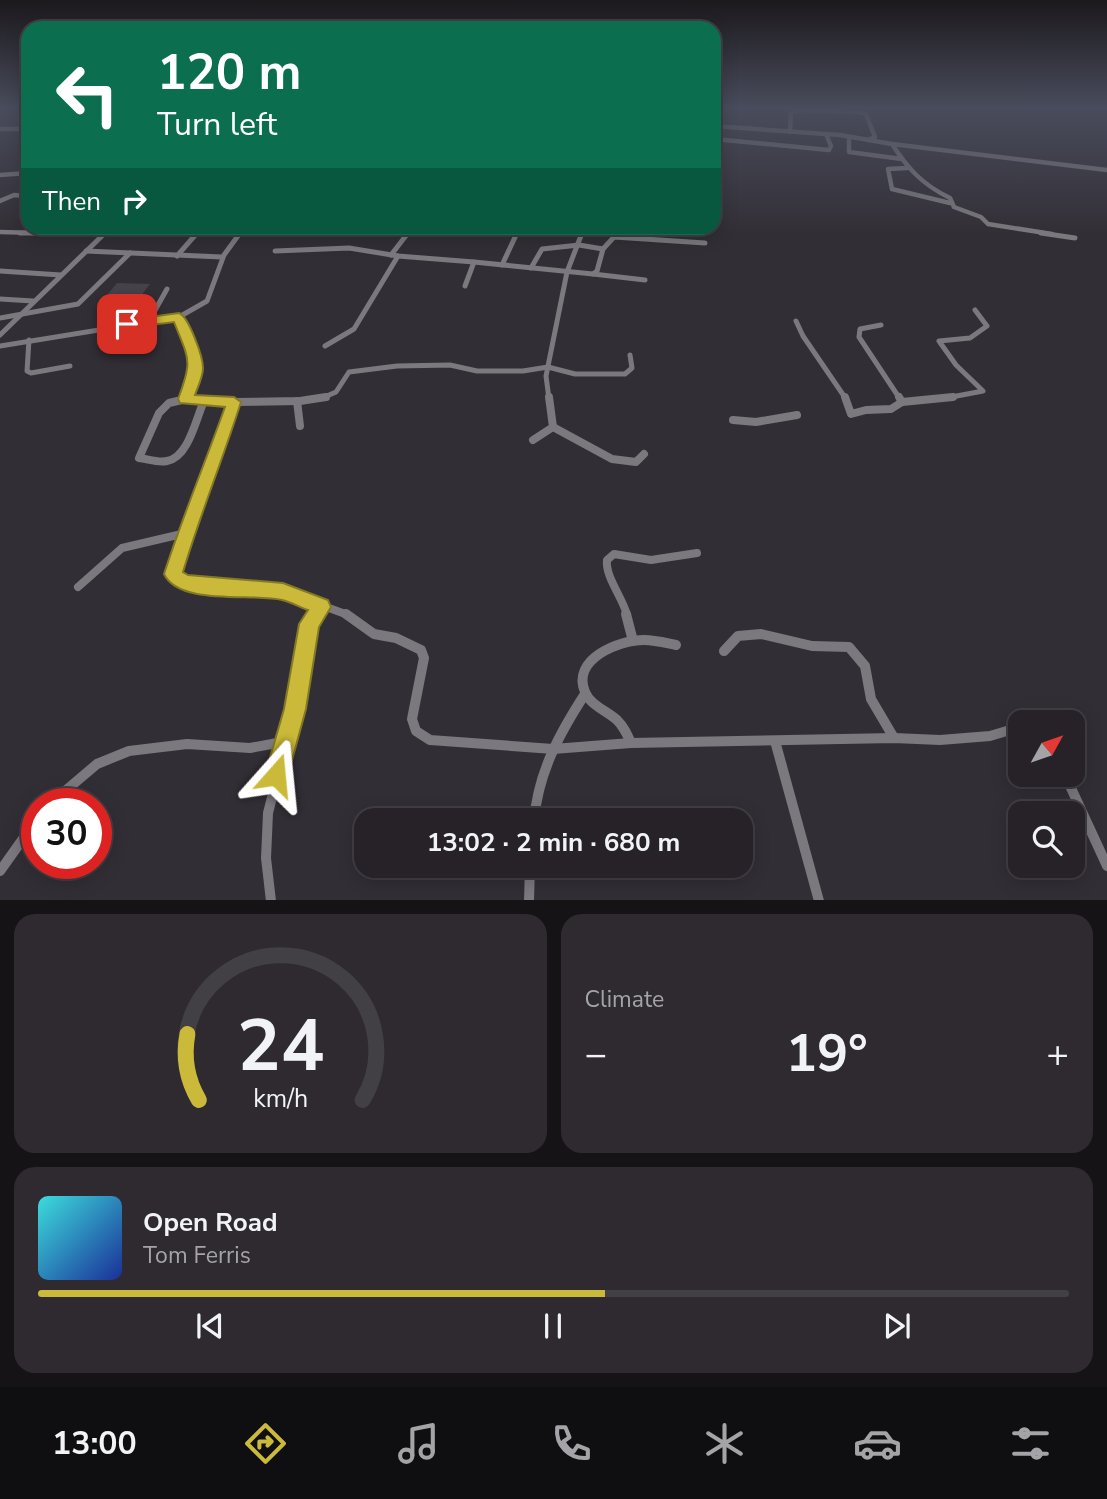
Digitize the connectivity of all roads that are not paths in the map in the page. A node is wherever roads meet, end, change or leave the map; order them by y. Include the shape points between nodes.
1 (849, 151) edge
2 (897, 151) edge
3 (950, 151) edge
4 (903, 159) junction
5 (907, 168) junction
6 (1107, 170) edge
7 (21, 174) edge
8 (0, 175) edge
9 (21, 196) edge
10 (0, 201) edge
11 (950, 203) junction
12 (0, 232) edge
13 (21, 233) edge
14 (103, 235) edge
15 (194, 235) edge
16 (239, 235) edge
17 (407, 235) edge
18 (516, 235) edge
19 (582, 235) edge
20 (1075, 238) dead end
21 (705, 243) dead end
22 (579, 246) junction
23 (603, 249) junction
24 (86, 251) junction
25 (275, 251) dead end
26 (130, 253) junction
27 (177, 256) junction
28 (394, 256) junction
29 (222, 257) junction
30 (474, 262) junction
31 (502, 265) junction
32 (531, 268) junction
33 (0, 271) edge
34 (566, 272) junction
35 (593, 274) junction
36 (61, 275) junction
37 (645, 280) dead end
38 (465, 286) dead end
39 (167, 289) dead end
40 (0, 299) edge
41 (33, 301) junction
42 (975, 310) dead end
43 (20, 314) junction
44 (179, 317) junction
45 (0, 318) edge
46 (149, 321) junction
47 (796, 321) dead end
48 (881, 325) dead end
49 (0, 335) edge
50 (29, 341) junction
51 (0, 346) edge
52 (326, 346) dead end
53 (630, 355) dead end
54 (70, 366) dead end
55 (548, 367) junction
56 (186, 399) junction
57 (204, 401) junction
58 (297, 401) junction
59 (234, 402) junction
60 (902, 402) junction
61 (797, 415) dead end
62 (733, 420) dead end
63 (300, 426) dead end
64 (553, 427) junction
65 (533, 440) dead end
66 (644, 454) dead end
67 (186, 533) junction
68 (697, 553) dead end
69 (78, 587) dead end
70 (321, 607) junction
71 (633, 641) junction
72 (676, 645) dead end
73 (724, 651) dead end
74 (585, 694) junction
75 (1008, 731) edge
76 (894, 738) junction
77 (288, 741) junction
78 (775, 741) junction
79 (631, 743) junction
80 (553, 749) junction
81 (69, 788) edge
82 (1071, 788) edge
83 (534, 808) edge
84 (21, 841) edge
85 (1107, 866) edge
86 (0, 871) edge
87 (530, 878) edge
88 (271, 900) edge
89 (529, 900) edge
90 (819, 900) edge

1 - 4 street
2 - 4 street
3 - 6 street
4 - 5 street
5 - 11 street via 929,188 950,198
5 - 11 street via 888,169 892,189
7 - 8 street
9 - 10 street
11 - 20 street via 988,224
12 - 13 street
14 - 24 street
15 - 27 street
16 - 29 street
17 - 28 street
18 - 31 street
19 - 22 street
21 - 23 street via 621,236 608,240
22 - 23 street
22 - 32 street via 542,249
22 - 34 street
23 - 35 street
24 - 26 street
24 - 36 street
25 - 28 street via 349,248
26 - 27 street
26 - 43 street via 78,304
27 - 29 street
28 - 30 street
28 - 52 street via 354,329
29 - 44 street via 210,300
30 - 31 street
30 - 38 street
31 - 32 street
32 - 34 street
33 - 36 street
34 - 35 street
34 - 55 street
35 - 37 street
36 - 41 street
39 - 46 street
40 - 41 street
41 - 43 street
42 - 60 street via 987,326 970,338 939,341 983,391
43 - 45 street
43 - 49 street
44 - 46 street
44 - 56 street via 196,360
46 - 50 street
47 - 60 street via 852,414 891,409
48 - 60 street via 860,329 859,337
50 - 51 street
50 - 54 street via 27,371
53 - 55 street via 632,368 625,374 575,374
55 - 58 street via 488,371 450,365 355,370 344,375 334,393
55 - 64 street
56 - 57 street
56 - 57 street via 169,403 159,413 139,458 166,461 176,457 185,447
57 - 59 street
58 - 59 street
58 - 63 street
59 - 67 street
61 - 62 street via 756,422
64 - 65 street
64 - 66 street via 612,459 636,462
67 - 69 street via 122,548
67 - 70 street via 173,574 178,581 283,591
68 - 71 street via 651,560 614,554 607,560
70 - 77 street via 309,624
70 - 80 street via 345,613 374,634 421,650 424,659 412,719 423,736
71 - 72 street
71 - 74 street via 592,659 585,669
73 - 76 street via 738,636 761,634 813,646 849,647 865,666 871,699
74 - 79 street via 622,725
74 - 80 street
75 - 76 street via 940,740
76 - 78 street
77 - 81 street via 250,748 187,744 129,751 97,764
77 - 88 street via 268,813
78 - 79 street
78 - 90 street
79 - 80 street
80 - 83 street
82 - 85 street
84 - 86 street
87 - 89 street

